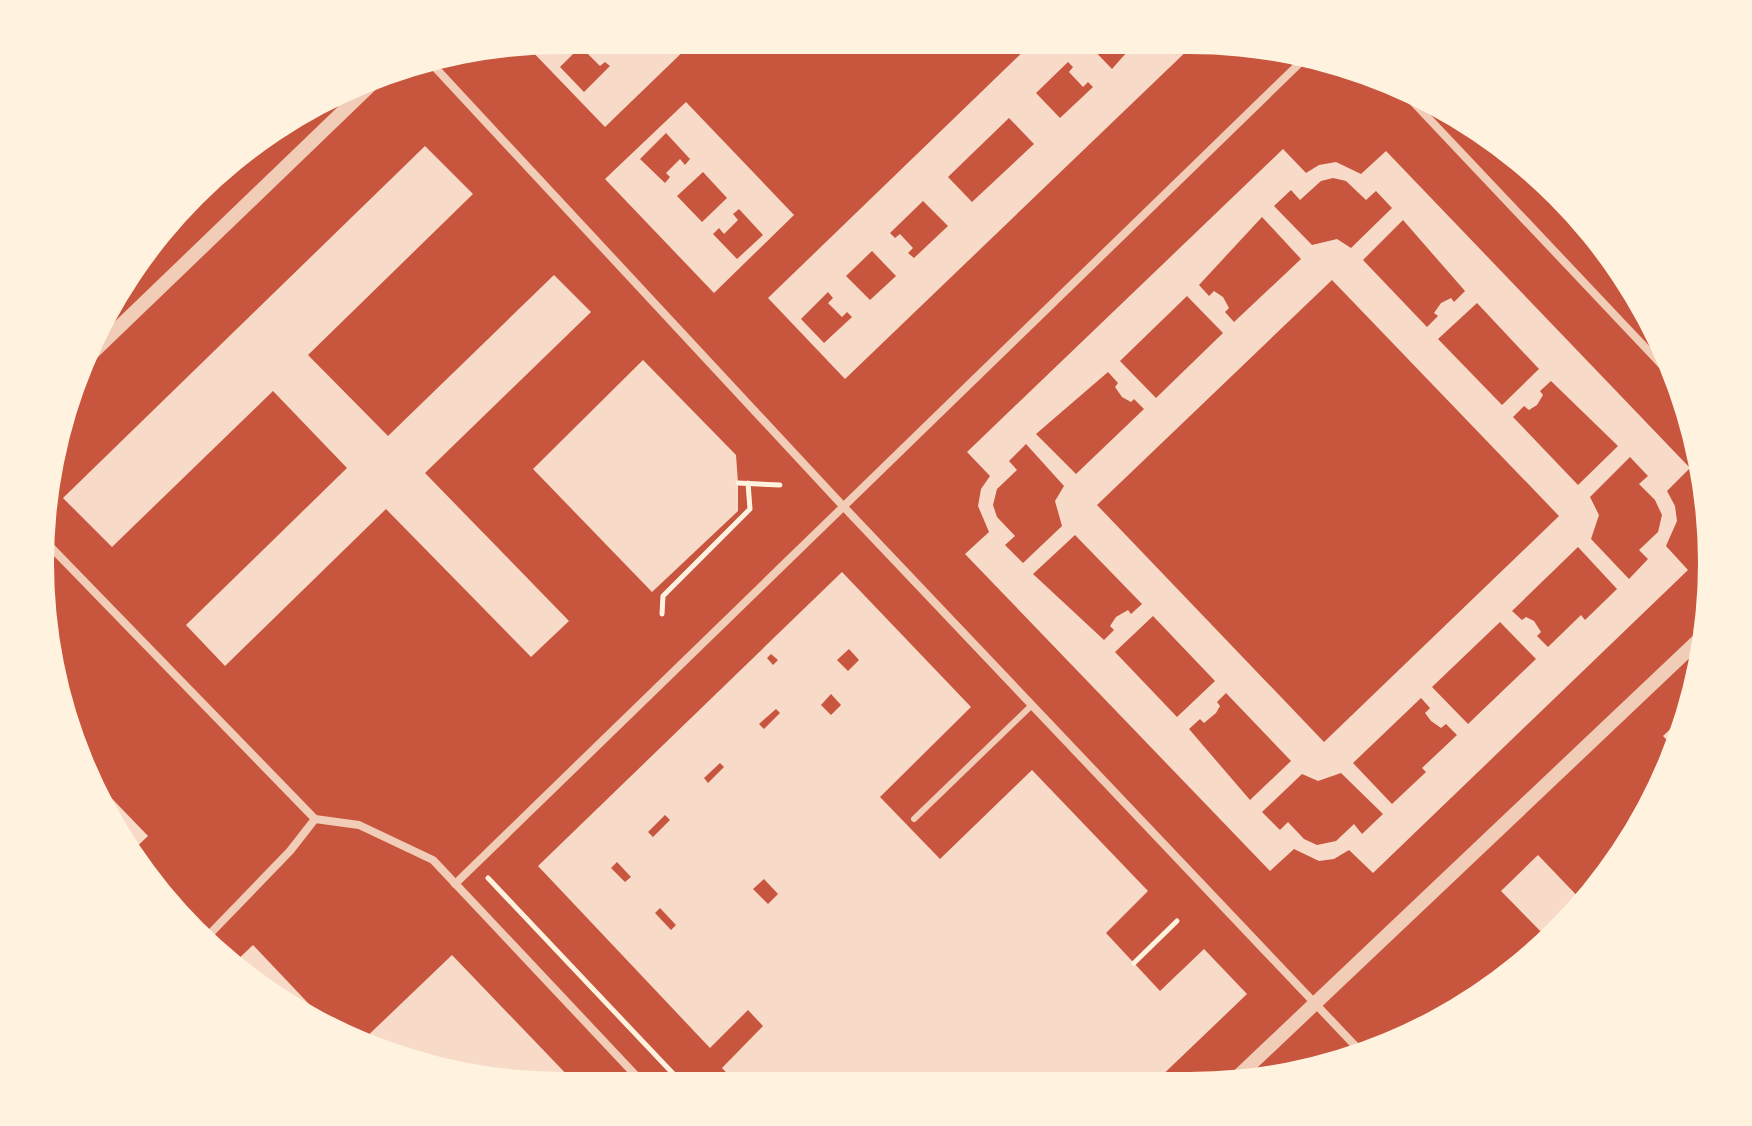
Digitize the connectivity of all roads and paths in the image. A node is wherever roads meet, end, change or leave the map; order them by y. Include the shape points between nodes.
1 (1297, 66) edge
2 (437, 70) edge
3 (358, 98) edge
4 (1420, 109) edge
5 (105, 341) edge
6 (1654, 357) edge
7 (738, 483) dead end
8 (748, 483) junction
9 (780, 485) dead end
10 (843, 506) junction
11 (54, 551) edge
12 (662, 614) dead end
13 (1691, 647) edge
14 (1032, 705) junction
15 (315, 819) junction
16 (914, 819) dead end
17 (474, 865) junction
18 (455, 884) junction
19 (1177, 921) dead end
20 (212, 932) edge
21 (1134, 963) dead end
22 (1314, 1002) junction
23 (1354, 1045) edge
24 (1246, 1069) edge
25 (633, 1072) edge
26 (671, 1072) edge

1 - 10 street
2 - 10 street
3 - 5 street
4 - 6 street
7 - 8 path
8 - 9 path
8 - 12 path via 750,509 663,596
10 - 14 street
10 - 17 street
11 - 15 street
13 - 22 street
14 - 16 lane
14 - 22 street
15 - 18 street via 359,825 433,860
15 - 20 street
17 - 18 street
17 - 26 path
18 - 25 street
19 - 21 path
22 - 23 street
22 - 24 street

